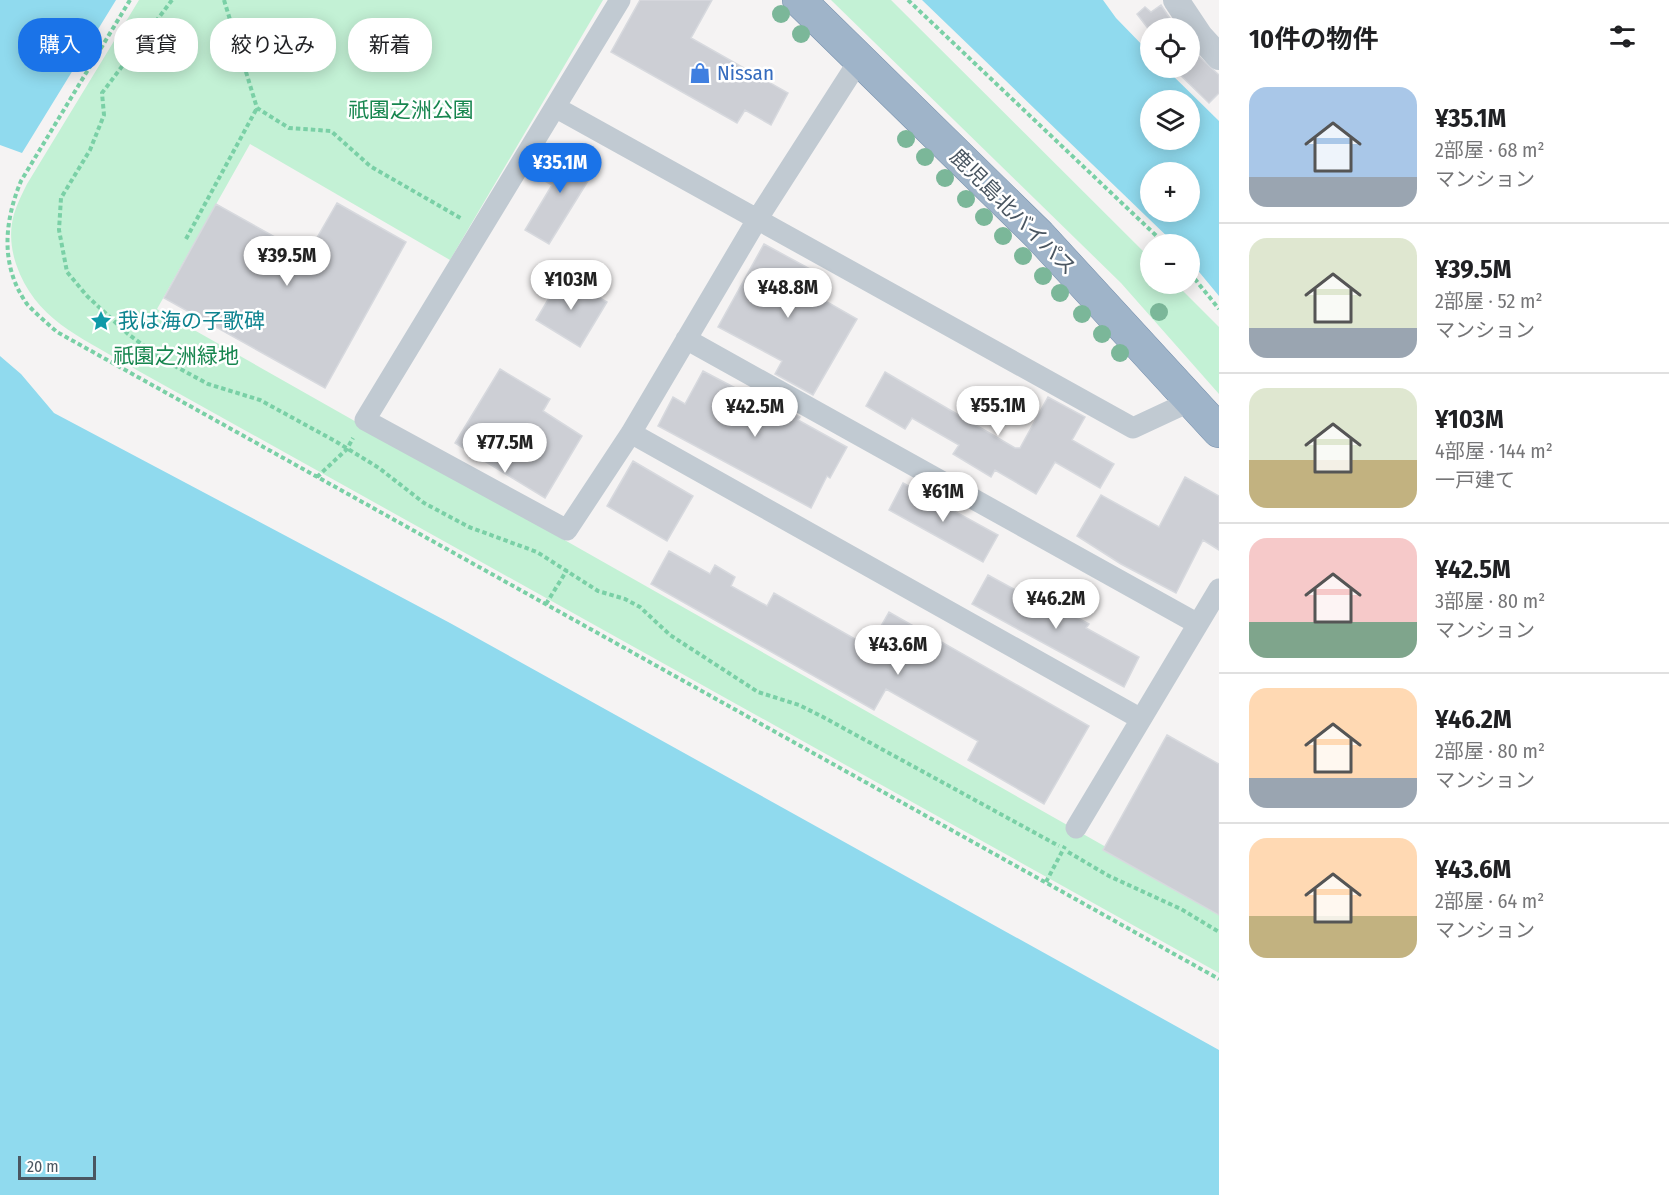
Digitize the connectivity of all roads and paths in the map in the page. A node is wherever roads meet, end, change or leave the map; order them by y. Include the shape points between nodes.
1 (130, 0) edge
2 (224, 0) edge
3 (620, 0) edge
4 (799, 0) edge
5 (908, 0) edge
6 (1176, 0) edge
7 (1219, 57) edge
8 (860, 59) junction
9 (555, 107) junction
10 (257, 108) junction
11 (758, 218) junction
12 (481, 230) junction
13 (1154, 234) edge
14 (186, 239) dead end
15 (1200, 285) edge
16 (1219, 309) edge
17 (686, 339) junction
18 (1191, 401) junction
19 (365, 420) junction
20 (1219, 431) edge
21 (631, 434) junction
22 (317, 477) junction
23 (567, 570) dead end
24 (1219, 590) edge
25 (546, 604) junction
26 (1198, 624) junction
27 (1142, 719) junction
28 (1076, 828) joint
29 (1046, 882) junction
30 (1219, 979) edge

1 - 22 path via 21,181 8,212 3,246 11,275 25,302 57,332
2 - 10 path
3 - 9 street
4 - 8 highway, 鹿児島北バイパス
5 - 13 path
6 - 7 street
8 - 11 street
8 - 18 highway, 鹿児島北バイパス via 1039,235
9 - 11 street
9 - 12 street
10 - 12 path via 289,128 331,131 370,166
10 - 14 path
11 - 17 street
11 - 18 street via 1133,428
12 - 19 street
15 - 16 path
17 - 21 street
17 - 26 street
18 - 20 highway, 鹿児島北バイパス
19 - 21 street via 567,530
19 - 22 path via 347,449
21 - 27 street
22 - 25 path
23 - 25 path
24 - 26 street
25 - 29 path
26 - 27 street
27 - 28 street
28 - 29 path
29 - 30 path

